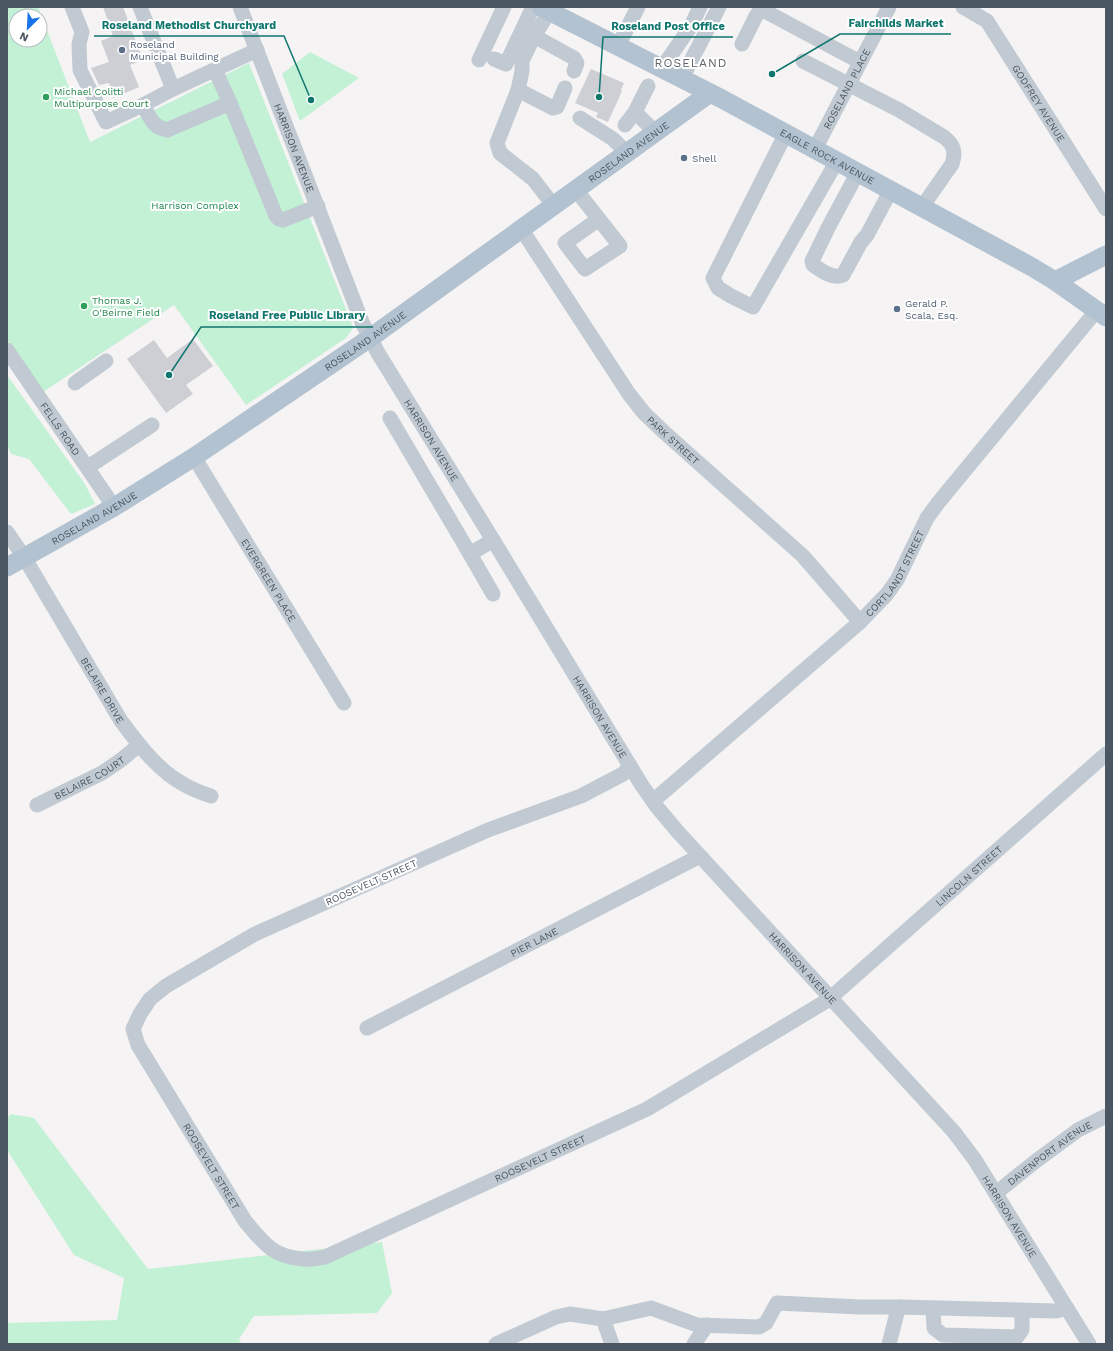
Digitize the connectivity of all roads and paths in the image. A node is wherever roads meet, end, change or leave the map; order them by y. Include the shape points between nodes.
1 (72, 7) edge
2 (140, 7) edge
3 (240, 7) edge
4 (504, 7) edge
5 (638, 7) edge
6 (700, 7) edge
7 (719, 7) edge
8 (889, 7) edge
9 (963, 7) edge
10 (542, 8) edge
11 (534, 36) junction
12 (742, 44) dead end
13 (618, 46) junction
14 (257, 50) junction
15 (494, 59) dead end
16 (479, 60) dead end
17 (803, 61) dead end
18 (860, 62) junction
19 (662, 68) junction
20 (215, 70) junction
21 (574, 71) dead end
22 (682, 78) junction
23 (849, 84) junction
24 (648, 86) dead end
25 (566, 88) dead end
26 (173, 89) junction
27 (518, 90) junction
28 (710, 93) junction
29 (230, 103) junction
30 (143, 105) junction
31 (635, 112) junction
32 (580, 118) dead end
33 (625, 125) dead end
34 (655, 132) junction
35 (786, 133) junction
36 (815, 149) junction
37 (627, 153) junction
38 (838, 161) junction
39 (858, 172) junction
40 (576, 190) junction
41 (891, 190) junction
42 (318, 206) junction
43 (554, 206) junction
44 (922, 207) junction
45 (1106, 209) edge
46 (600, 219) dead end
47 (522, 230) junction
48 (1106, 255) edge
49 (1055, 281) junction
50 (1101, 313) edge
51 (370, 338) junction
52 (7, 350) edge
53 (106, 361) dead end
54 (75, 384) dead end
55 (390, 418) dead end
56 (152, 425) dead end
57 (194, 457) junction
58 (88, 467) junction
59 (114, 507) junction
60 (7, 532) edge
61 (493, 540) junction
62 (470, 554) junction
63 (24, 558) junction
64 (7, 567) edge
65 (493, 594) dead end
66 (860, 622) junction
67 (344, 703) dead end
68 (139, 745) junction
69 (1106, 754) edge
70 (630, 766) junction
71 (211, 796) dead end
72 (653, 802) junction
73 (37, 806) dead end
74 (701, 857) junction
75 (831, 998) junction
76 (367, 1028) dead end
77 (1106, 1116) edge
78 (996, 1193) junction
79 (900, 1307) junction
80 (933, 1308) junction
81 (1067, 1308) junction
82 (1022, 1310) junction
83 (602, 1319) junction
84 (707, 1325) junction
85 (496, 1344) edge
86 (612, 1344) edge
87 (694, 1344) edge
88 (889, 1344) edge
89 (1089, 1344) edge

1 - 30 street via 82,32 79,44 80,70 106,122
2 - 26 street
3 - 14 street, HARRISON AVENUE
4 - 16 street
5 - 13 street
6 - 19 street
7 - 22 street
8 - 18 street, ROSELAND PLACE
9 - 45 street, GODFREY AVENUE via 986,21
10 - 11 street
10 - 13 main road, EAGLE ROCK AVENUE
10 - 15 street via 506,64
11 - 21 street via 574,58 577,63
11 - 27 street via 522,61
12 - 18 street via 756,16 763,10
13 - 19 main road, EAGLE ROCK AVENUE
14 - 20 street
14 - 42 street, HARRISON AVENUE
17 - 23 street
18 - 23 street, ROSELAND PLACE
19 - 22 main road, EAGLE ROCK AVENUE
20 - 26 street
20 - 29 street
22 - 28 main road, EAGLE ROCK AVENUE
23 - 36 street, ROSELAND PLACE
23 - 44 street via 899,110 950,142 954,149 952,164
24 - 31 street
25 - 27 street via 557,107 553,108
26 - 30 street
27 - 43 street via 497,143 500,153 532,179
28 - 34 main road, ROSELAND AVENUE
28 - 35 main road, EAGLE ROCK AVENUE
29 - 30 street via 167,130 154,125
29 - 42 street via 276,216 283,220
31 - 33 street
31 - 34 street
32 - 37 street via 613,139
34 - 37 main road, ROSELAND AVENUE
35 - 36 main road, EAGLE ROCK AVENUE
35 - 38 street via 713,278 718,288 731,296 752,307
36 - 38 main road, EAGLE ROCK AVENUE
37 - 40 main road, ROSELAND AVENUE
38 - 39 main road, EAGLE ROCK AVENUE
39 - 41 main road, EAGLE ROCK AVENUE
39 - 41 street via 812,261 813,265 832,276 843,276
40 - 43 main road, ROSELAND AVENUE
40 - 46 street
41 - 44 main road, EAGLE ROCK AVENUE
42 - 51 street, HARRISON AVENUE
43 - 47 main road, ROSELAND AVENUE
44 - 49 main road, EAGLE ROCK AVENUE
47 - 51 main road, ROSELAND AVENUE
47 - 66 street, PARK STREET via 644,413 803,556
48 - 49 main road
49 - 50 main road, EAGLE ROCK AVENUE
50 - 66 street, CORTLANDT STREET via 938,503 927,518 897,580
51 - 57 main road, ROSELAND AVENUE
51 - 61 street, HARRISON AVENUE
52 - 58 street, FELLS ROAD
53 - 54 street
55 - 62 street
56 - 58 street
57 - 59 main road, ROSELAND AVENUE
57 - 67 street, EVERGREEN PLACE
58 - 59 street, FELLS ROAD
59 - 63 main road, ROSELAND AVENUE
60 - 63 street, BELAIRE DRIVE
61 - 62 street
61 - 70 street, HARRISON AVENUE
62 - 65 street
63 - 64 main road, ROSELAND AVENUE
63 - 68 street, BELAIRE DRIVE via 121,721
66 - 72 street, CORTLANDT STREET
68 - 71 street, BELAIRE DRIVE via 165,771 184,785
68 - 73 street, BELAIRE COURT via 102,773
69 - 75 street, LINCOLN STREET
70 - 72 street, HARRISON AVENUE
70 - 75 street, ROOSEVELT STREET via 623,774 581,796 488,830 256,934 166,986 150,999 133,1029 138,1045 245,1221 264,1244 278,1254 291,1257 325,1257 647,1109
72 - 74 street, HARRISON AVENUE
74 - 75 street, HARRISON AVENUE
74 - 76 street, PIER LANE
75 - 78 street, HARRISON AVENUE via 954,1132
77 - 78 street, DAVENPORT AVENUE via 1078,1130
78 - 81 street, HARRISON AVENUE
79 - 80 street
79 - 84 street via 777,1302 766,1323 759,1327
79 - 88 street
80 - 82 street
80 - 82 street via 934,1328 943,1335 1017,1337 1022,1330
81 - 82 street via 1056,1311
81 - 89 street, HARRISON AVENUE
83 - 84 street via 651,1308 697,1325
83 - 85 street via 570,1314
83 - 86 street
84 - 87 street

